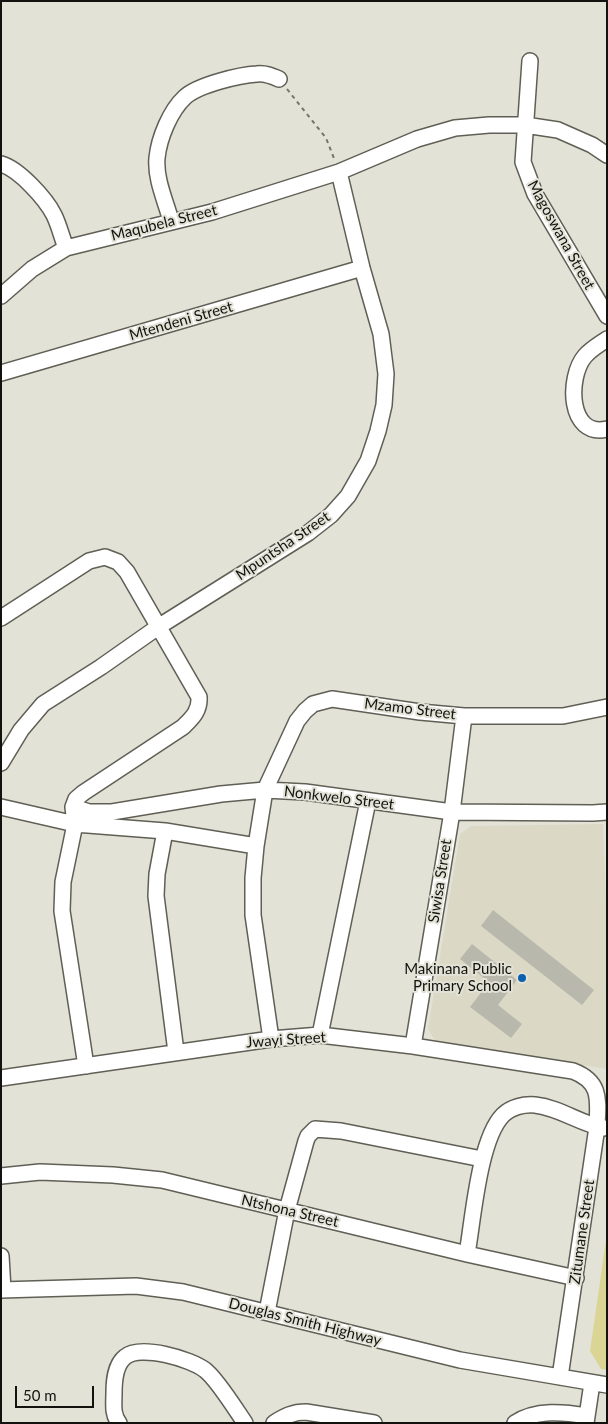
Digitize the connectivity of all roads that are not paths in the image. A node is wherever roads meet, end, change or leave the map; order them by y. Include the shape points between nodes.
1 (530, 61) dead end
2 (279, 79) road end
3 (525, 125) junction
4 (607, 155) edge
5 (1, 164) edge
6 (339, 172) junction
7 (171, 221) junction
8 (66, 248) junction
9 (362, 268) junction
10 (3, 293) edge
11 (607, 316) edge
12 (607, 339) edge
13 (1, 373) edge
14 (607, 429) edge
15 (1, 618) edge
16 (158, 627) junction
17 (607, 707) edge
18 (464, 716) junction
19 (1, 763) edge
20 (265, 790) junction
21 (368, 801) junction
22 (1, 807) edge
23 (73, 807) junction
24 (452, 812) junction
25 (607, 812) edge
26 (74, 824) junction
27 (165, 831) junction
28 (256, 846) junction
29 (320, 1035) junction
30 (272, 1039) junction
31 (413, 1046) junction
32 (176, 1052) junction
33 (86, 1066) junction
34 (1, 1078) edge
35 (594, 1087) joint
36 (602, 1128) edge
37 (482, 1159) junction
38 (1, 1176) edge
39 (287, 1210) junction
40 (467, 1254) junction
41 (1, 1256) edge
42 (576, 1278) junction
43 (2, 1290) edge
44 (266, 1312) junction
45 (560, 1377) junction
46 (599, 1384) edge
47 (586, 1419) edge
48 (119, 1423) edge
49 (245, 1423) edge
50 (274, 1423) edge
51 (374, 1423) edge
52 (516, 1423) edge

1 - 3 street, Magoswana Street
2 - 7 street via 259,73 225,80 187,95 180,103 170,119 157,159
3 - 4 street, Maqubela Street via 558,130
3 - 6 street, Maqubela Street via 455,128 417,139
3 - 11 street, Magoswana Street via 523,162 535,194
5 - 8 street via 21,175 41,196 54,214
6 - 7 street, Maqubela Street via 212,212
6 - 9 street, Mpuntsha Street
7 - 8 street, Maqubela Street
8 - 10 street, Maqubela Street via 32,269
9 - 13 street, Mtendeni Street
9 - 16 street, Mpuntsha Street via 380,334 386,374 384,404 368,461 348,496 331,515 308,533
12 - 14 street via 585,356 577,371 574,402 586,426 596,431
15 - 16 street via 89,561 105,557 118,562 126,572
16 - 19 street, Mpuntsha Street via 43,704 20,730
16 - 23 street via 198,697 198,709 183,727 83,793
17 - 18 street, Mzamo Street via 564,716
18 - 20 street, Mzamo Street via 332,699 313,704 296,721
18 - 24 street, Siwisa Street
20 - 21 street, Nonkwelo Street
20 - 23 street, Nonkwelo Street via 112,812 89,812
20 - 28 street, Mzamo Street
21 - 24 street, Nonkwelo Street
21 - 29 street
22 - 26 street
23 - 26 street
24 - 25 street, Nonkwelo Street
24 - 31 street, Siwisa Street
26 - 27 street
26 - 33 street via 63,882 62,911
27 - 28 street
27 - 32 street via 156,896
28 - 30 street, Mzamo Street via 253,915
29 - 30 street, Jwayi Street
29 - 31 street, Jwayi Street
30 - 32 street, Jwayi Street
31 - 35 street, Jwayi Street via 573,1070 582,1074
32 - 33 street, Jwayi Street
33 - 34 street, Jwayi Street
35 - 36 street, Zitumane Street
36 - 37 street via 561,1111 525,1105 508,1110 499,1119
36 - 42 street, Zitumane Street
37 - 39 street via 334,1130 316,1130 306,1141
37 - 40 street
38 - 39 street, Ntshona Street via 40,1172 162,1180
39 - 40 street, Ntshona Street
39 - 44 street
40 - 42 street, Ntshona Street
41 - 43 street
42 - 45 street, Zitumane Street
43 - 44 street, Douglas Smith Highway via 136,1286 183,1292
44 - 45 street, Douglas Smith Highway via 460,1360
45 - 46 street, Douglas Smith Highway
46 - 47 street
47 - 52 street via 555,1413 534,1414
48 - 49 street via 114,1408 117,1370 124,1358 137,1352 187,1360 207,1371
50 - 51 street via 296,1412 306,1412

